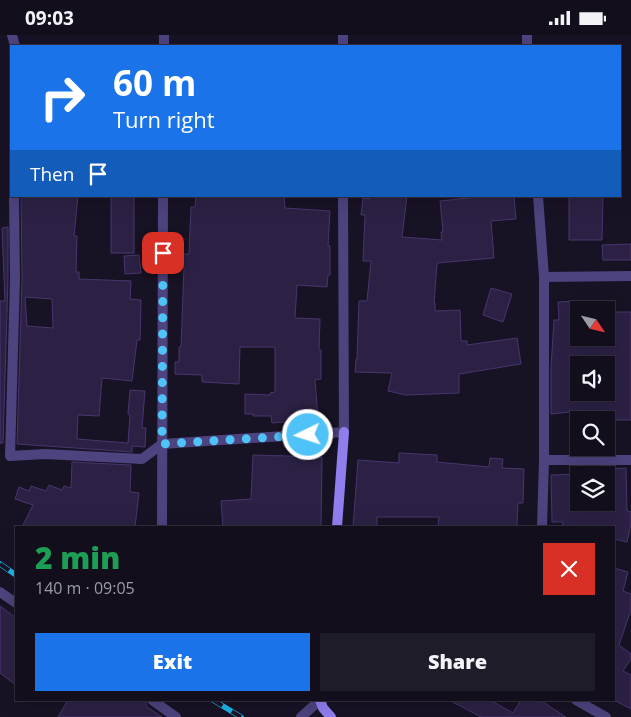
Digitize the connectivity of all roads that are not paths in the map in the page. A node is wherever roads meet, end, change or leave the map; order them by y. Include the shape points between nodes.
1 (14, 197) edge
2 (163, 197) edge
3 (343, 197) edge
4 (538, 197) edge
5 (631, 276) edge
6 (544, 277) junction
7 (344, 432) junction
8 (162, 444) junction
9 (544, 460) junction
10 (631, 460) edge
11 (162, 526) edge
12 (337, 526) edge
13 (542, 526) edge
14 (0, 592) edge
15 (15, 602) edge
16 (153, 701) edge
17 (319, 701) edge
18 (320, 701) edge
19 (578, 701) edge
20 (176, 717) edge
21 (302, 717) edge
22 (331, 717) edge
23 (606, 717) edge

1 - 8 street via 10,456 45,454 142,459
2 - 8 street
3 - 7 street
4 - 6 street
5 - 6 street
6 - 9 street
7 - 8 street
7 - 12 main road
8 - 11 street
9 - 10 street
9 - 13 street
14 - 15 street
16 - 20 street
17 - 21 street
18 - 22 main road
19 - 23 street

